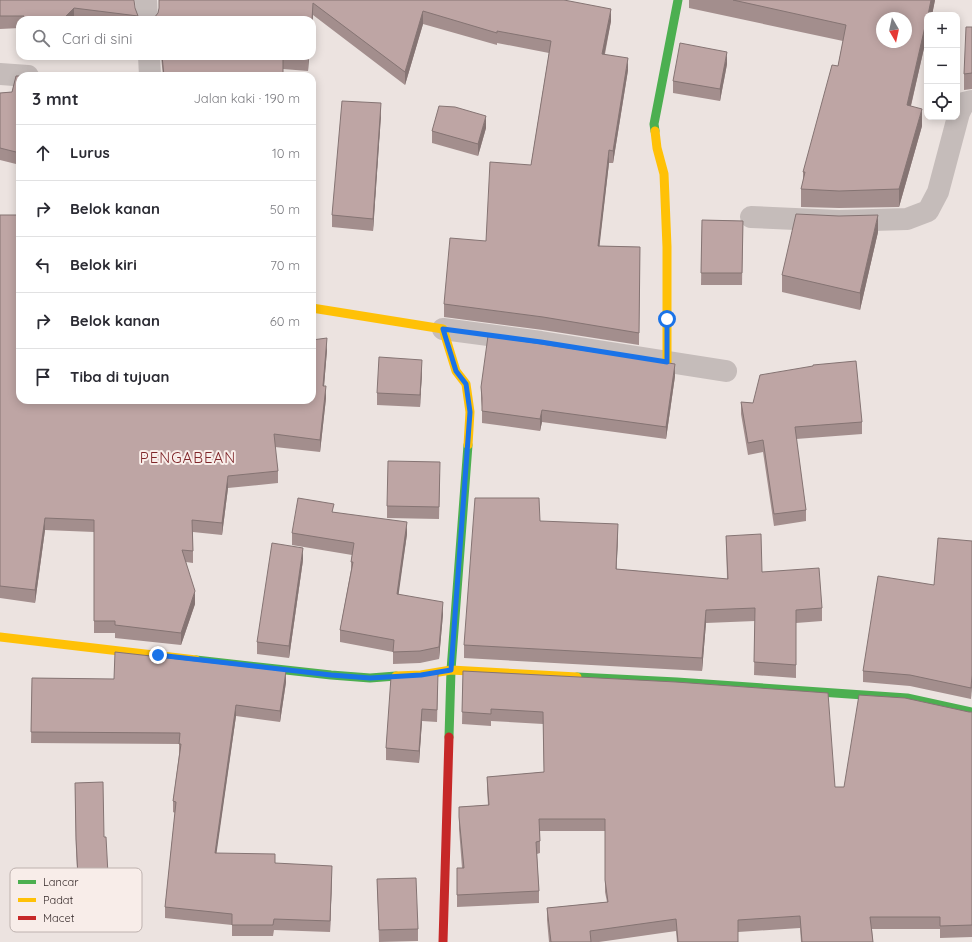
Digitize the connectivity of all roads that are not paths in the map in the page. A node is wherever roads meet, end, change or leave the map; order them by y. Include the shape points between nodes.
1 (146, 0) edge
2 (678, 0) edge
3 (147, 16) edge
4 (149, 60) edge
5 (150, 72) edge
6 (0, 74) edge
7 (16, 75) edge
8 (972, 101) edge
9 (751, 217) dead end
10 (316, 309) edge
11 (443, 329) junction
12 (667, 362) junction
13 (726, 371) dead end
14 (0, 636) edge
15 (451, 670) junction
16 (972, 712) edge
17 (443, 942) edge

1 - 3 street
2 - 12 street via 654,124 664,174
4 - 5 street
6 - 7 street
8 - 9 street via 964,103 959,113 938,192 928,211 907,219 839,221
10 - 11 street
11 - 12 street
11 - 15 street via 456,371 466,384 470,412
12 - 13 street
14 - 15 street via 370,678 421,675
15 - 16 street via 907,698
15 - 17 street

